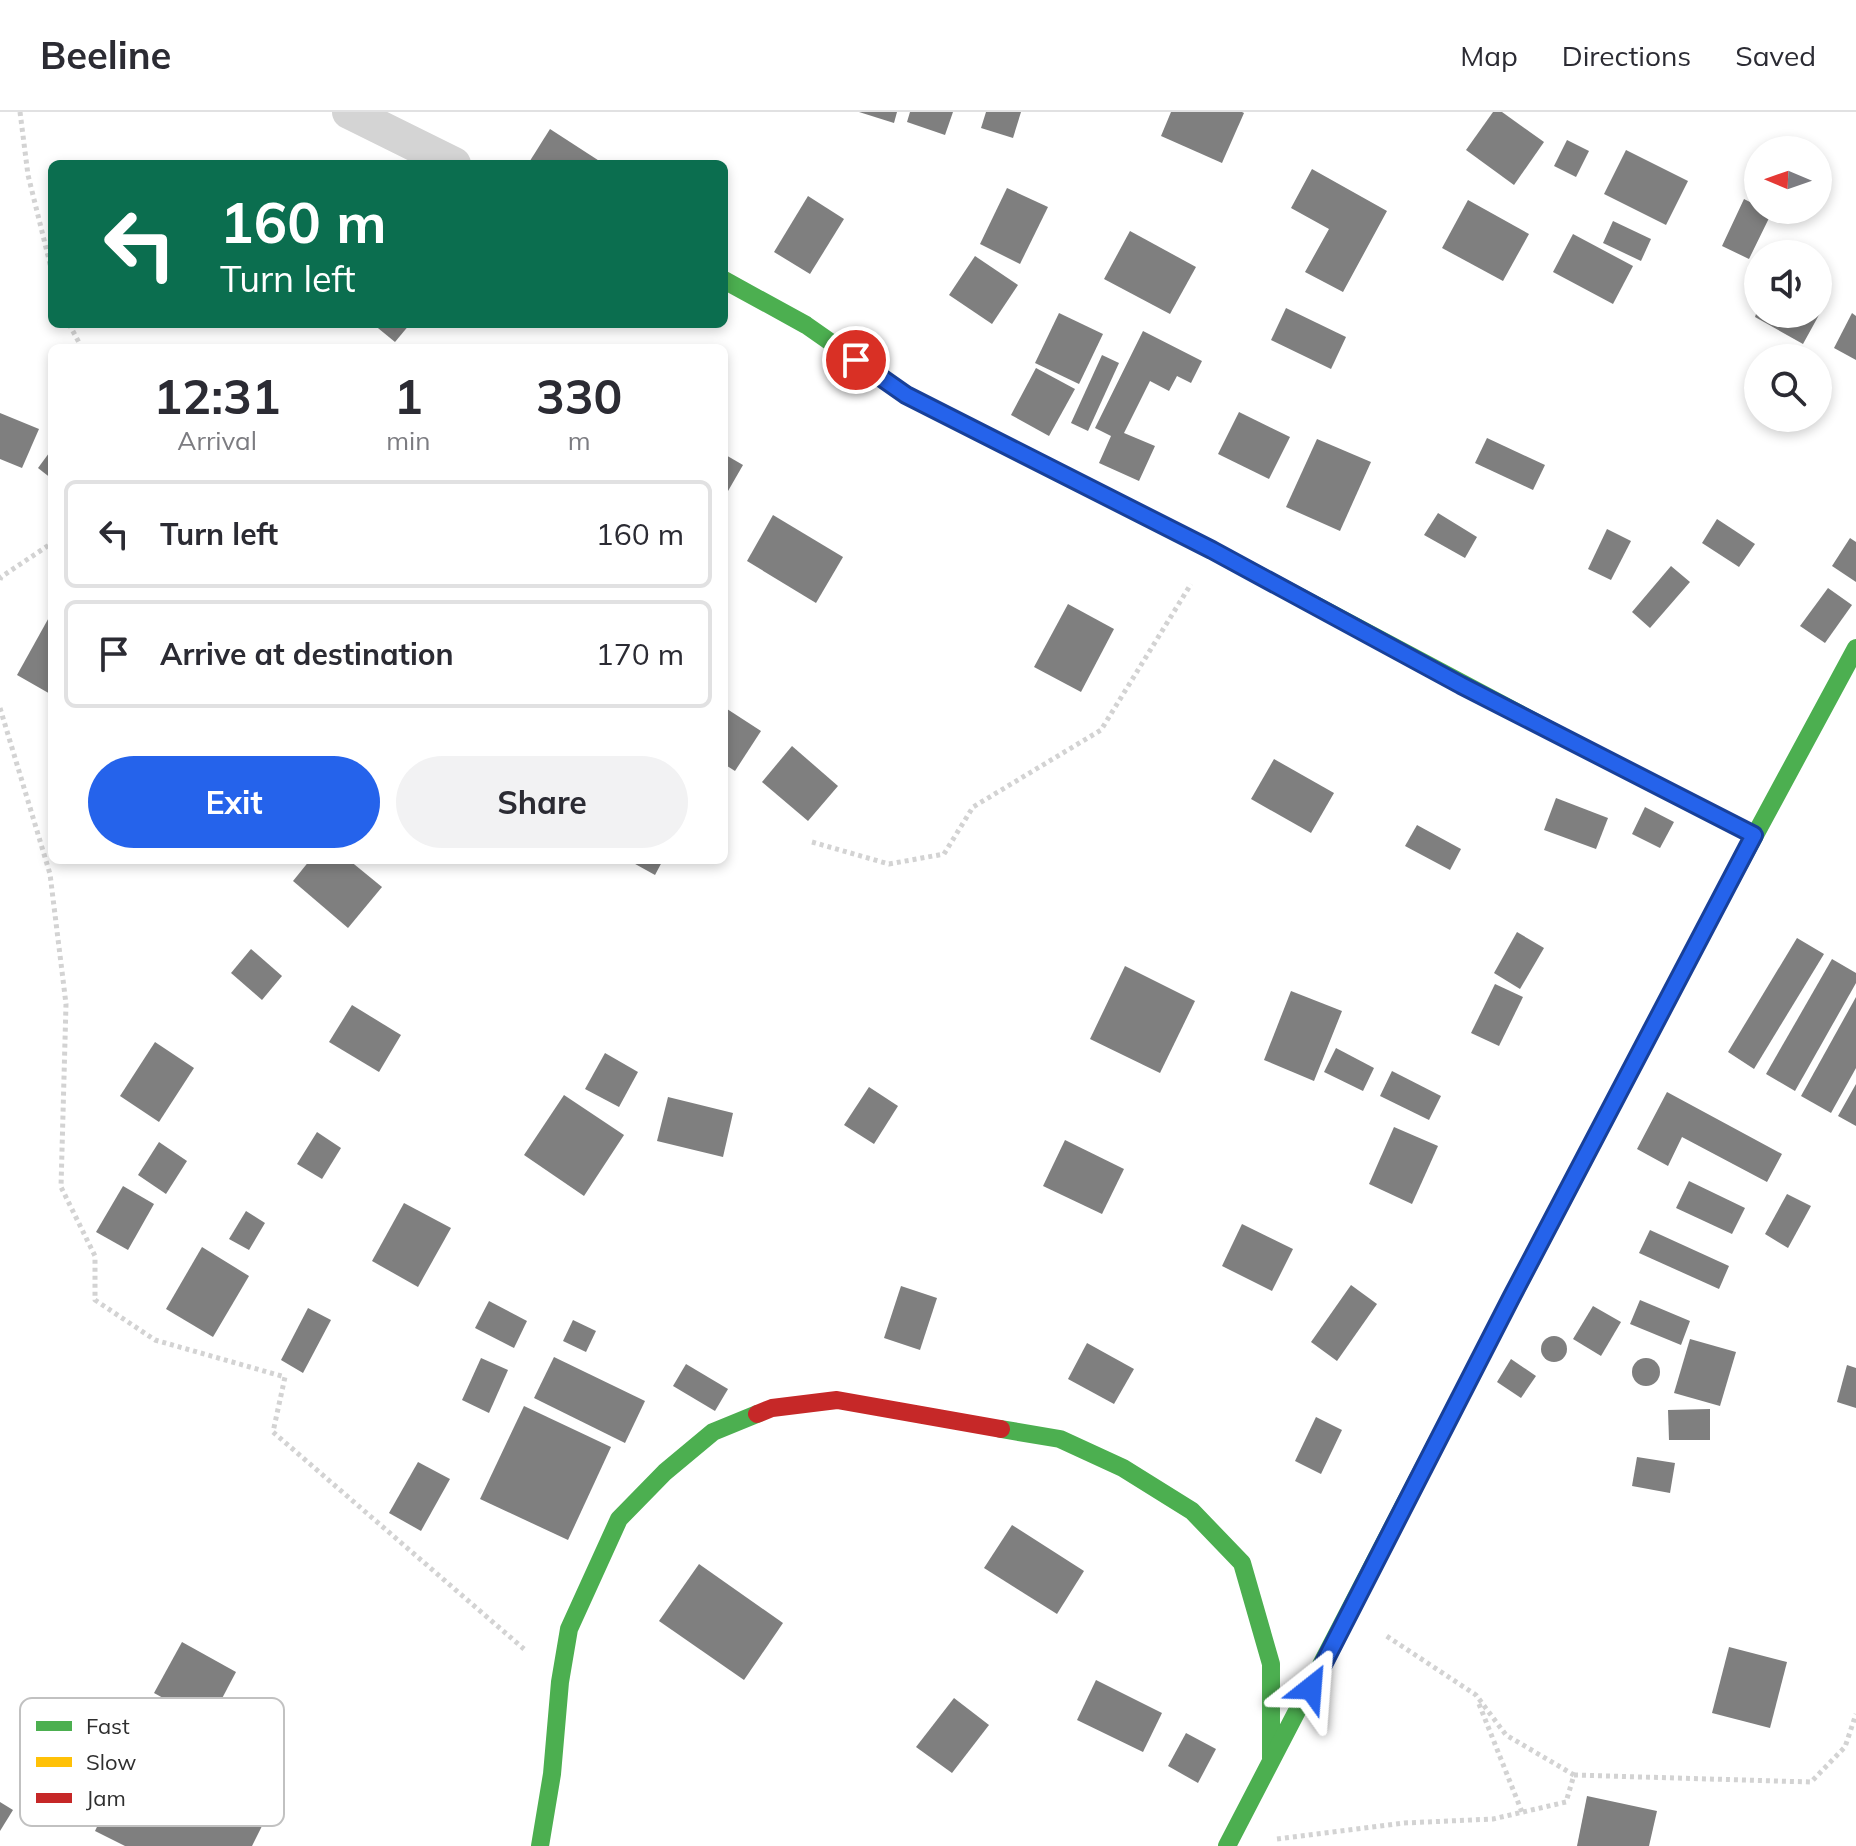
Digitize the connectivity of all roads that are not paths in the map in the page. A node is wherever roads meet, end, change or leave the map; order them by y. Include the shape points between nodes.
1 (349, 112) edge
2 (446, 160) edge
3 (728, 282) edge
4 (1856, 648) edge
5 (1754, 835) junction
6 (1271, 1763) junction
7 (1228, 1845) edge
8 (540, 1846) edge

1 - 2 street
3 - 5 street via 806,325 906,395
4 - 5 street
5 - 6 street
6 - 7 street
6 - 8 street via 1271,1664 1242,1563 1192,1511 1123,1468 1060,1439 837,1400 772,1408 713,1432 619,1519 569,1629

